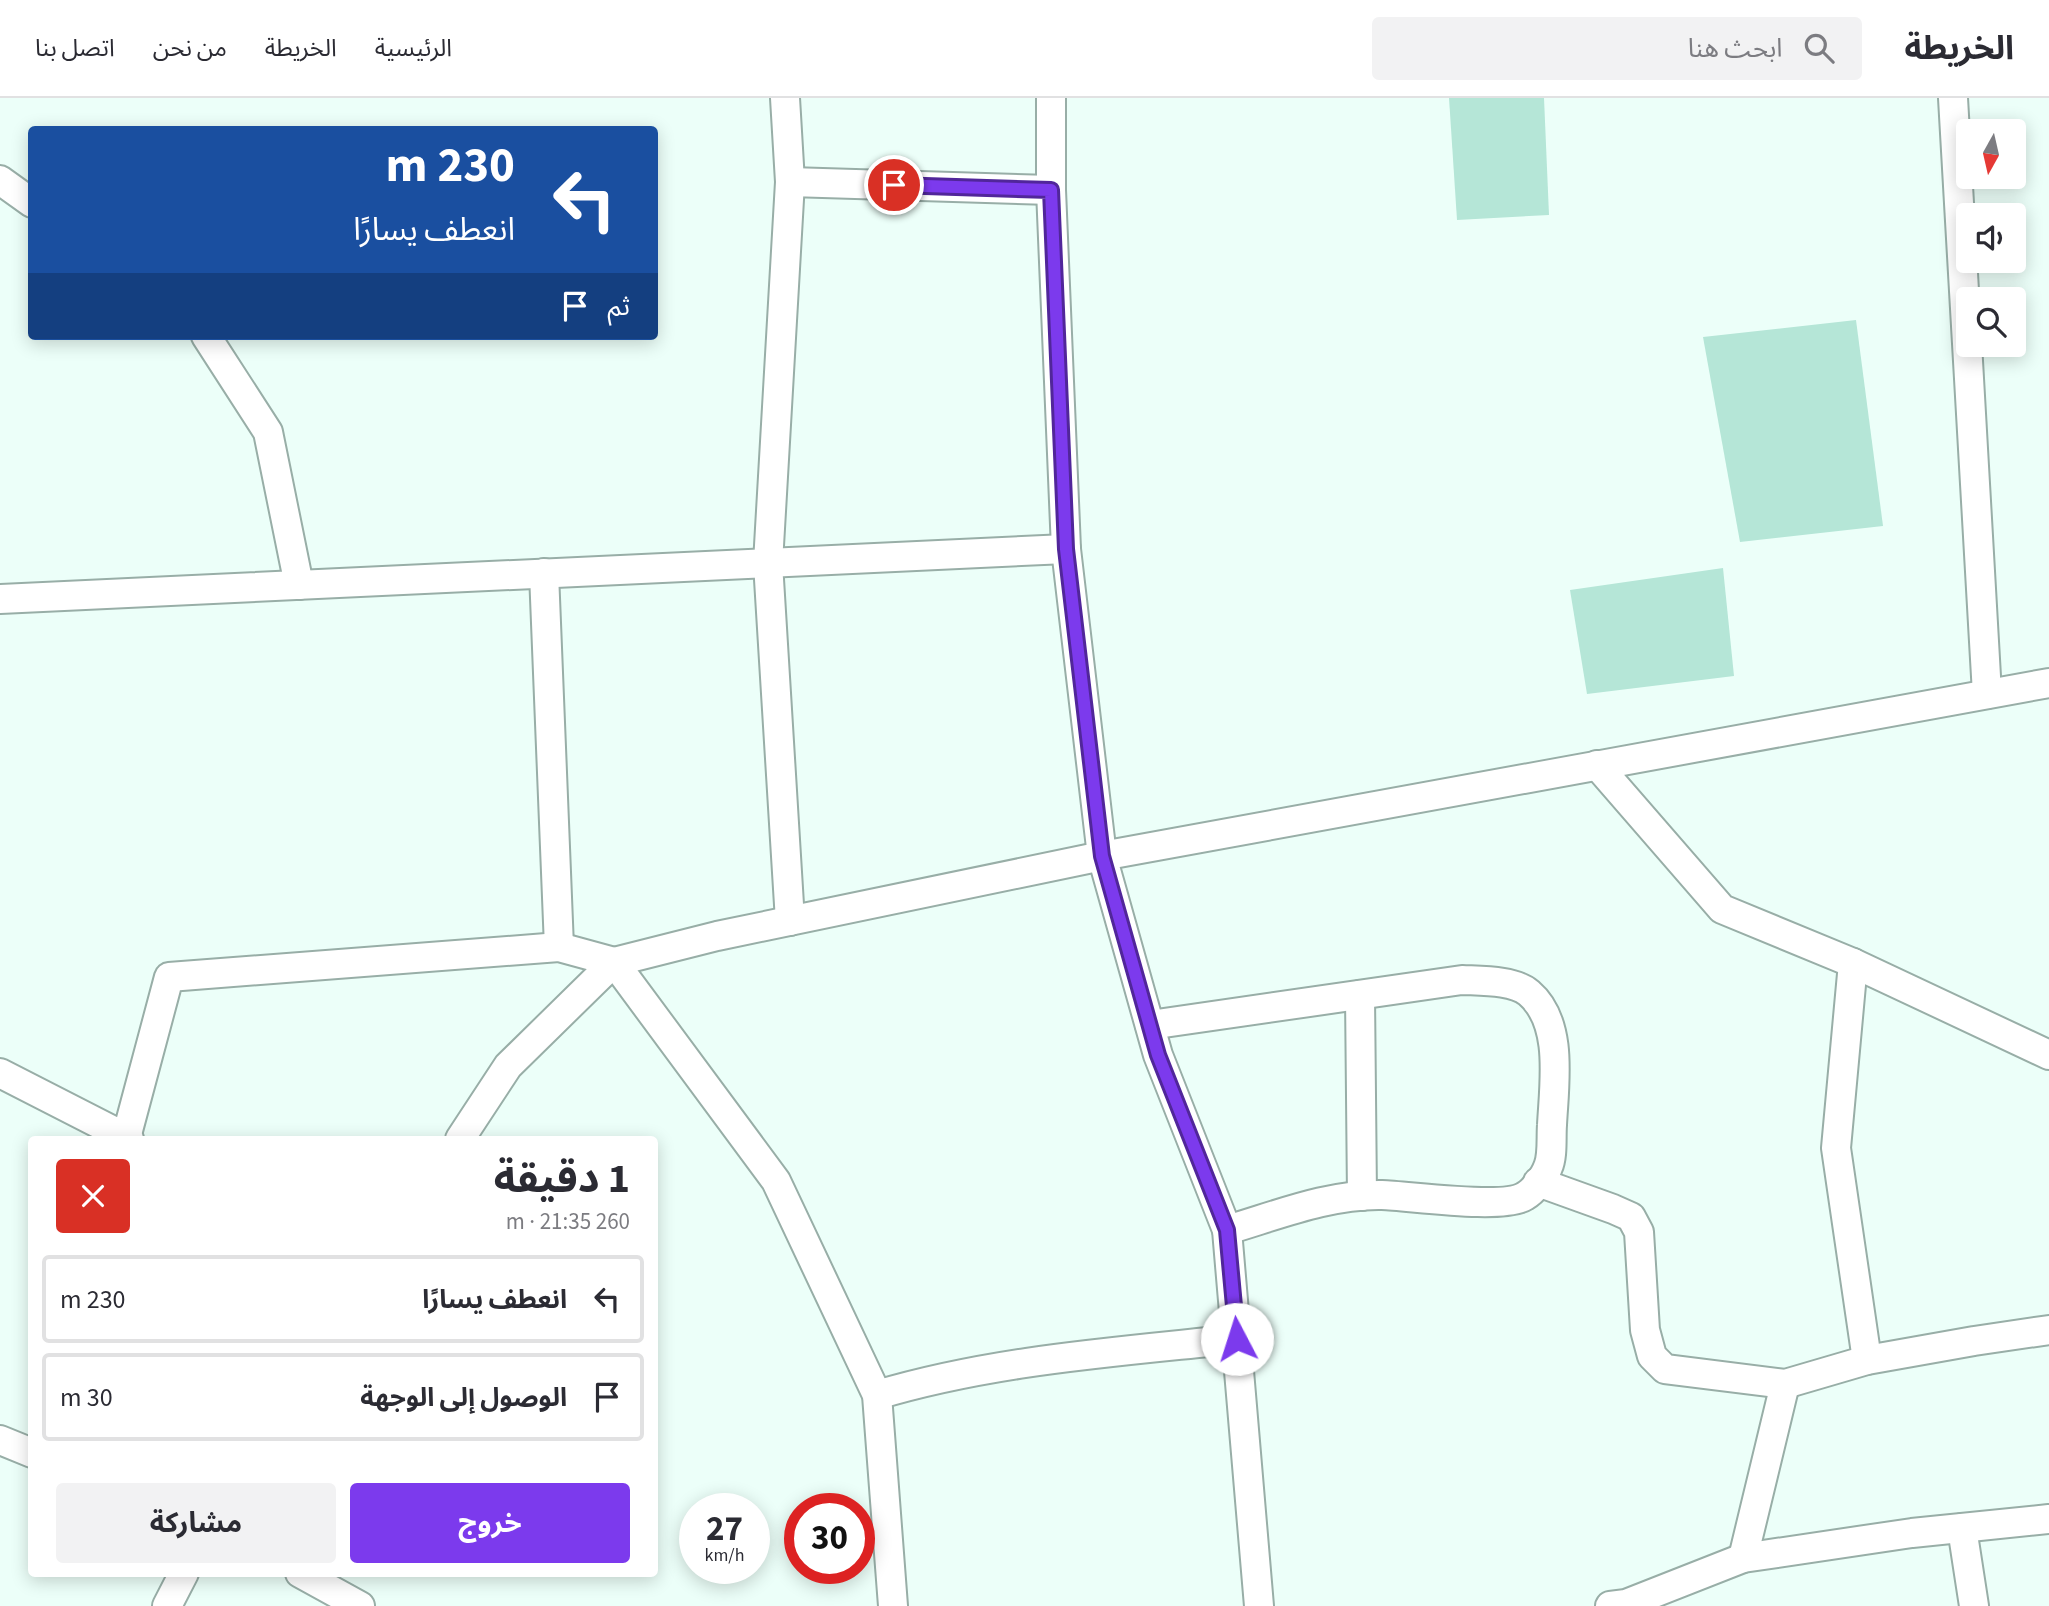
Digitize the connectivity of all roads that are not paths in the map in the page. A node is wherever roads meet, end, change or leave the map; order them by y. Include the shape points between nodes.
1 (785, 98) edge
2 (1051, 98) edge
3 (1953, 98) edge
4 (0, 180) edge
5 (790, 181) junction
6 (1051, 190) junction
7 (28, 201) edge
8 (209, 340) edge
9 (1066, 549) junction
10 (768, 563) junction
11 (544, 573) junction
12 (299, 584) junction
13 (0, 599) edge
14 (2049, 683) edge
15 (1987, 694) junction
16 (1597, 765) junction
17 (1102, 856) junction
18 (790, 921) junction
19 (559, 947) junction
20 (614, 962) junction
21 (1853, 963) junction
22 (1360, 995) junction
23 (1150, 1025) junction
24 (2049, 1055) edge
25 (0, 1073) edge
26 (121, 1136) edge
27 (128, 1136) edge
28 (462, 1136) edge
29 (1538, 1182) junction
30 (1362, 1196) junction
31 (1227, 1230) junction
32 (2049, 1331) edge
33 (1237, 1339) junction
34 (1867, 1360) junction
35 (1784, 1384) junction
36 (877, 1395) junction
37 (0, 1440) edge
38 (28, 1451) edge
39 (2049, 1519) edge
40 (1962, 1528) junction
41 (1743, 1558) junction
42 (182, 1577) edge
43 (307, 1577) edge
44 (167, 1606) edge
45 (360, 1606) edge
46 (893, 1606) edge
47 (1259, 1606) edge
48 (1610, 1606) edge
49 (1974, 1606) edge

1 - 5 street
2 - 6 street
3 - 15 street
4 - 7 street
5 - 6 street
5 - 10 street
6 - 9 street
8 - 12 street via 268,432
9 - 10 street
9 - 17 street
10 - 11 street
10 - 18 street
11 - 12 street
11 - 19 street
12 - 13 street
14 - 15 street
15 - 16 street
16 - 17 street
16 - 21 street via 1722,909
17 - 18 street
17 - 23 street
18 - 20 street
19 - 20 street
19 - 27 street via 169,977
20 - 28 street via 508,1066
20 - 36 street via 776,1181
21 - 24 street
21 - 34 street via 1836,1148
22 - 23 street
22 - 29 street via 1462,980 1501,982 1528,992 1552,1034 1556,1057 1549,1166
22 - 30 street
23 - 31 street
25 - 26 street
29 - 30 street via 1525,1197 1503,1202
29 - 35 street via 1631,1217 1639,1232 1645,1330 1652,1356 1665,1369
30 - 31 street via 1337,1198
31 - 33 street
32 - 34 street
33 - 36 street via 1069,1356 920,1382
33 - 47 street
34 - 35 street
35 - 41 street
36 - 46 street
37 - 38 street
39 - 40 street
40 - 41 street
40 - 49 street
41 - 48 street via 1626,1604
42 - 44 street
43 - 45 street

